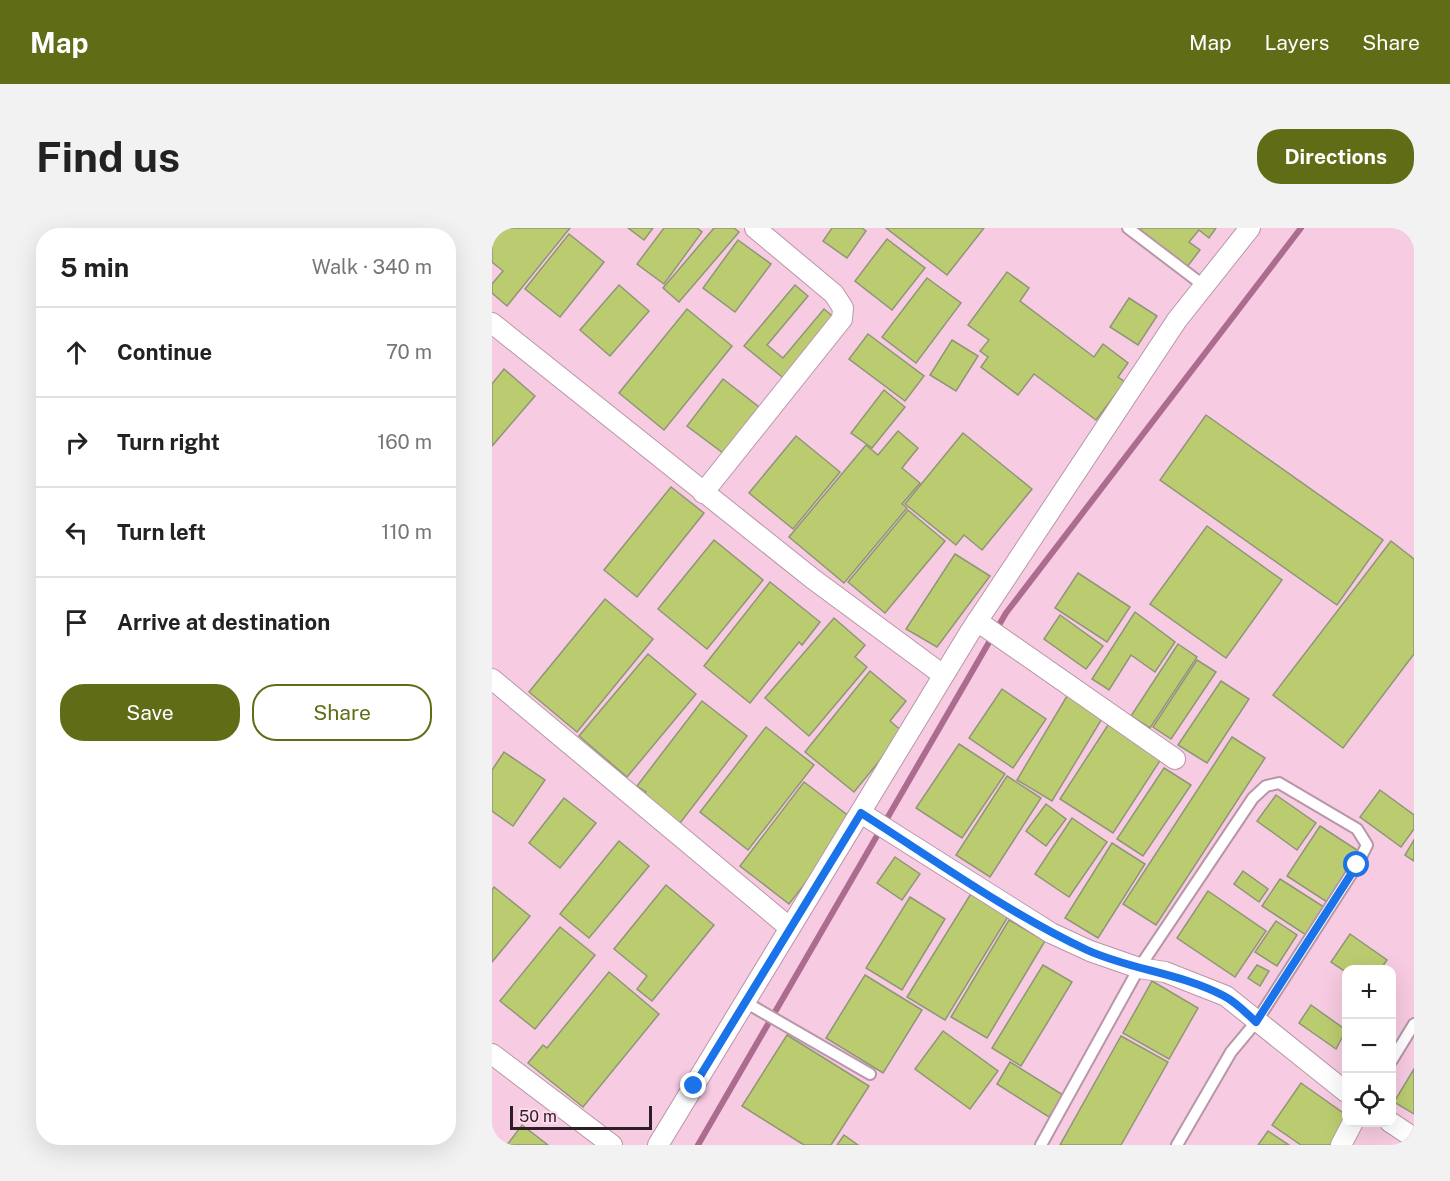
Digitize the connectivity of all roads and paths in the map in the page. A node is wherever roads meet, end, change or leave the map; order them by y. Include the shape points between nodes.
1 (755, 228) edge
2 (1128, 228) edge
3 (1250, 228) edge
4 (1203, 285) junction
5 (492, 323) edge
6 (703, 494) junction
7 (977, 621) junction
8 (943, 675) junction
9 (492, 679) edge
10 (1175, 759) dead end
11 (876, 822) junction
12 (790, 928) junction
13 (1140, 968) junction
14 (753, 1006) junction
15 (1256, 1022) junction
16 (1414, 1024) edge
17 (1396, 1053) edge
18 (492, 1054) edge
19 (870, 1074) dead end
20 (1342, 1088) edge
21 (1396, 1126) edge
22 (1350, 1127) edge
23 (1414, 1138) edge
24 (612, 1145) edge
25 (658, 1145) edge
26 (1041, 1145) edge
27 (1177, 1145) edge
28 (1341, 1145) edge

1 - 6 street via 834,294 843,308 842,319
2 - 4 lane
3 - 4 street
4 - 7 street
5 - 6 street
6 - 8 street
7 - 8 street
7 - 10 street
8 - 11 street
9 - 12 street
11 - 12 street
11 - 13 street via 1051,933
12 - 14 street
13 - 15 street via 1165,972 1226,996
13 - 15 lane via 1253,798 1266,786 1280,783 1357,829 1366,844 1357,865
13 - 26 lane
14 - 19 lane
14 - 25 street
15 - 20 street
15 - 27 lane via 1231,1052
16 - 17 lane
18 - 24 street
21 - 23 street
22 - 28 street

